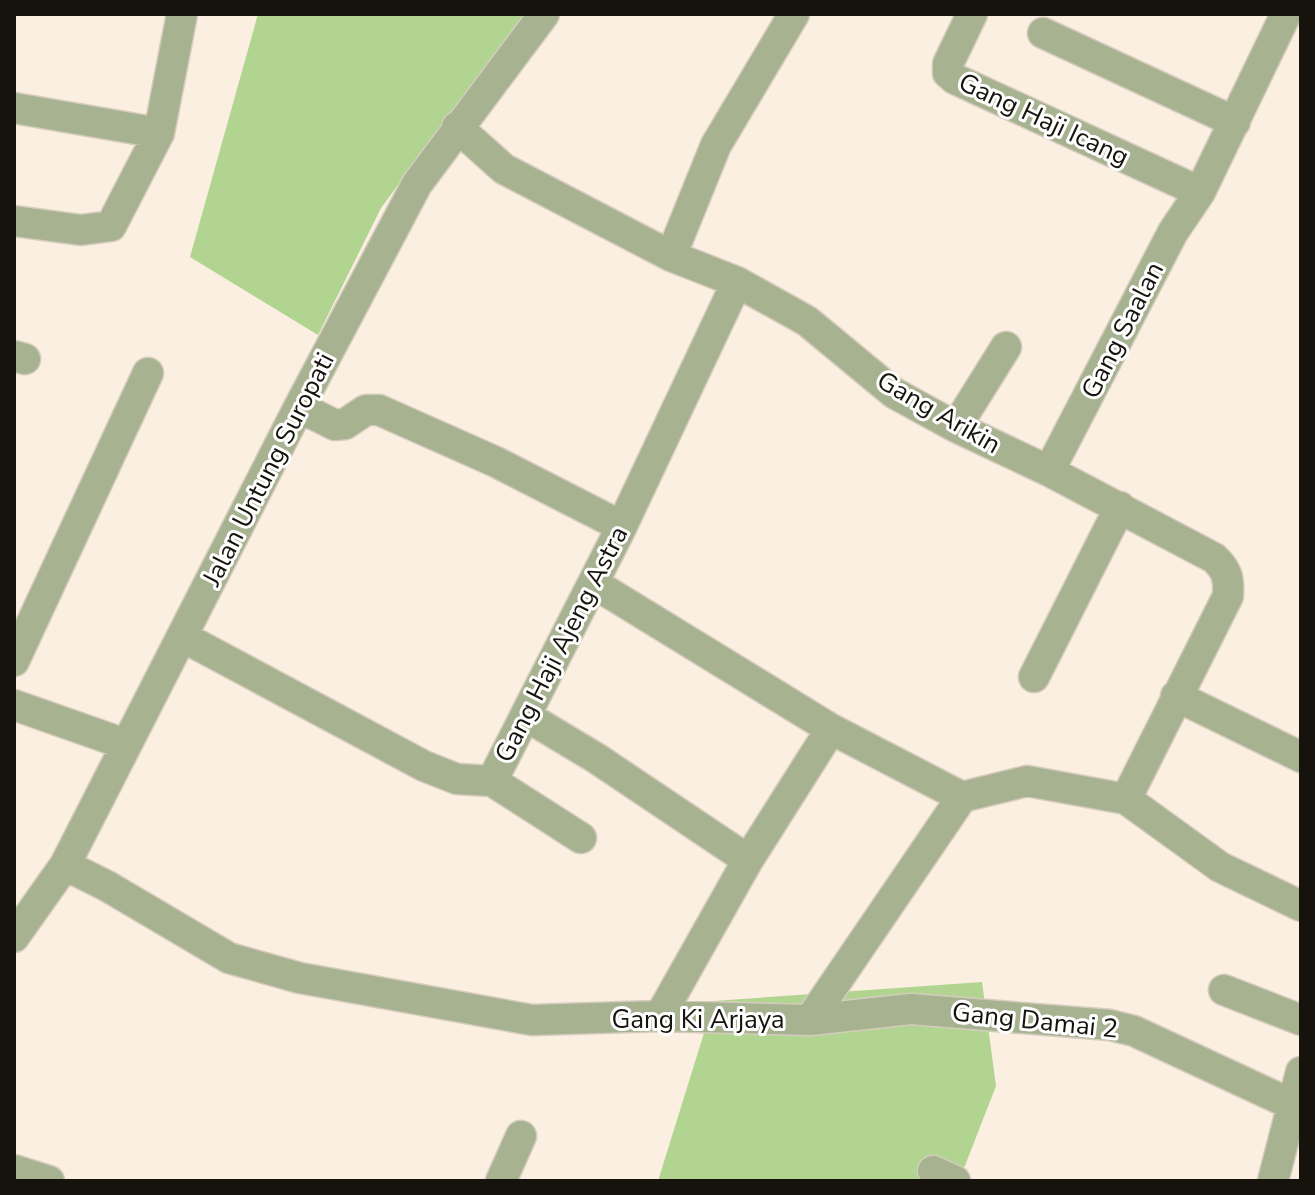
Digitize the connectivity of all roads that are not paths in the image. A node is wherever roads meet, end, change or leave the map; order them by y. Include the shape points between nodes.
1 (182, 14) edge
2 (544, 14) edge
3 (794, 14) edge
4 (972, 14) edge
5 (1286, 14) edge
6 (1043, 33) dead end
7 (14, 108) edge
8 (1235, 122) junction
9 (457, 127) junction
10 (159, 133) junction
11 (1200, 192) junction
12 (14, 221) edge
13 (671, 256) junction
14 (737, 282) junction
15 (1006, 347) dead end
16 (148, 373) dead end
17 (299, 407) junction
18 (956, 427) junction
19 (1049, 471) junction
20 (1120, 507) junction
21 (621, 526) junction
22 (593, 583) junction
23 (183, 637) junction
24 (14, 661) edge
25 (1034, 677) dead end
26 (1176, 696) junction
27 (14, 705) edge
28 (526, 716) junction
29 (831, 729) junction
30 (125, 744) junction
31 (1301, 757) edge
32 (492, 781) junction
33 (962, 797) junction
34 (1126, 799) junction
35 (581, 838) dead end
36 (748, 860) junction
37 (65, 865) junction
38 (1301, 906) edge
39 (14, 937) edge
40 (1224, 990) dead end
41 (660, 1016) junction
42 (810, 1020) junction
43 (1301, 1020) edge
44 (1301, 1072) edge
45 (1293, 1105) junction
46 (521, 1136) dead end
47 (14, 1170) edge
48 (49, 1181) edge
49 (501, 1181) edge
50 (1273, 1181) edge

1 - 10 street
2 - 9 street, Jalan Untung Suropati
3 - 13 street via 716,145
4 - 11 street, Gang Haji Icang via 948,64 955,79
5 - 8 street, Gang Saalan
6 - 8 street
7 - 10 street
8 - 11 street, Gang Saalan
9 - 13 street, Gang Arikin via 504,169
9 - 17 street, Jalan Untung Suropati via 417,184
10 - 12 street via 111,226 81,230
11 - 19 street, Gang Saalan via 1173,232
13 - 14 street, Gang Arikin
14 - 18 street, Gang Arikin via 807,321 894,393
14 - 21 street, Gang Haji Ajeng Astra
15 - 18 street
16 - 24 street
17 - 21 street via 335,425 366,410 379,410
17 - 23 street, Jalan Untung Suropati
18 - 19 street, Gang Arikin
19 - 20 street, Gang Arikin
20 - 25 street
20 - 26 street, Gang Arikin via 1214,558 1229,582 1228,596
21 - 22 street, Gang Haji Ajeng Astra
22 - 28 street, Gang Haji Ajeng Astra
22 - 29 street
23 - 30 street, Jalan Untung Suropati
23 - 32 street, Gang Haji Ajeng Astra via 424,766 457,779
26 - 31 street
26 - 34 street, Gang Arikin
27 - 30 street
28 - 32 street, Gang Haji Ajeng Astra
28 - 36 street
29 - 33 street
29 - 36 street
30 - 37 street, Jalan Untung Suropati
32 - 35 street
33 - 34 street via 1027,781
33 - 42 street, Gang Ki Arjaya
34 - 38 street via 1220,867
36 - 41 street
37 - 39 street, Jalan Untung Suropati
37 - 41 street, Gang Ki Arjaya via 229,958 300,978 532,1020
40 - 43 street
41 - 42 street, Gang Ki Arjaya
42 - 45 street, Gang Damai 2 via 911,1009 1110,1025 1134,1031
44 - 45 street
45 - 50 street
46 - 49 street
47 - 48 street

